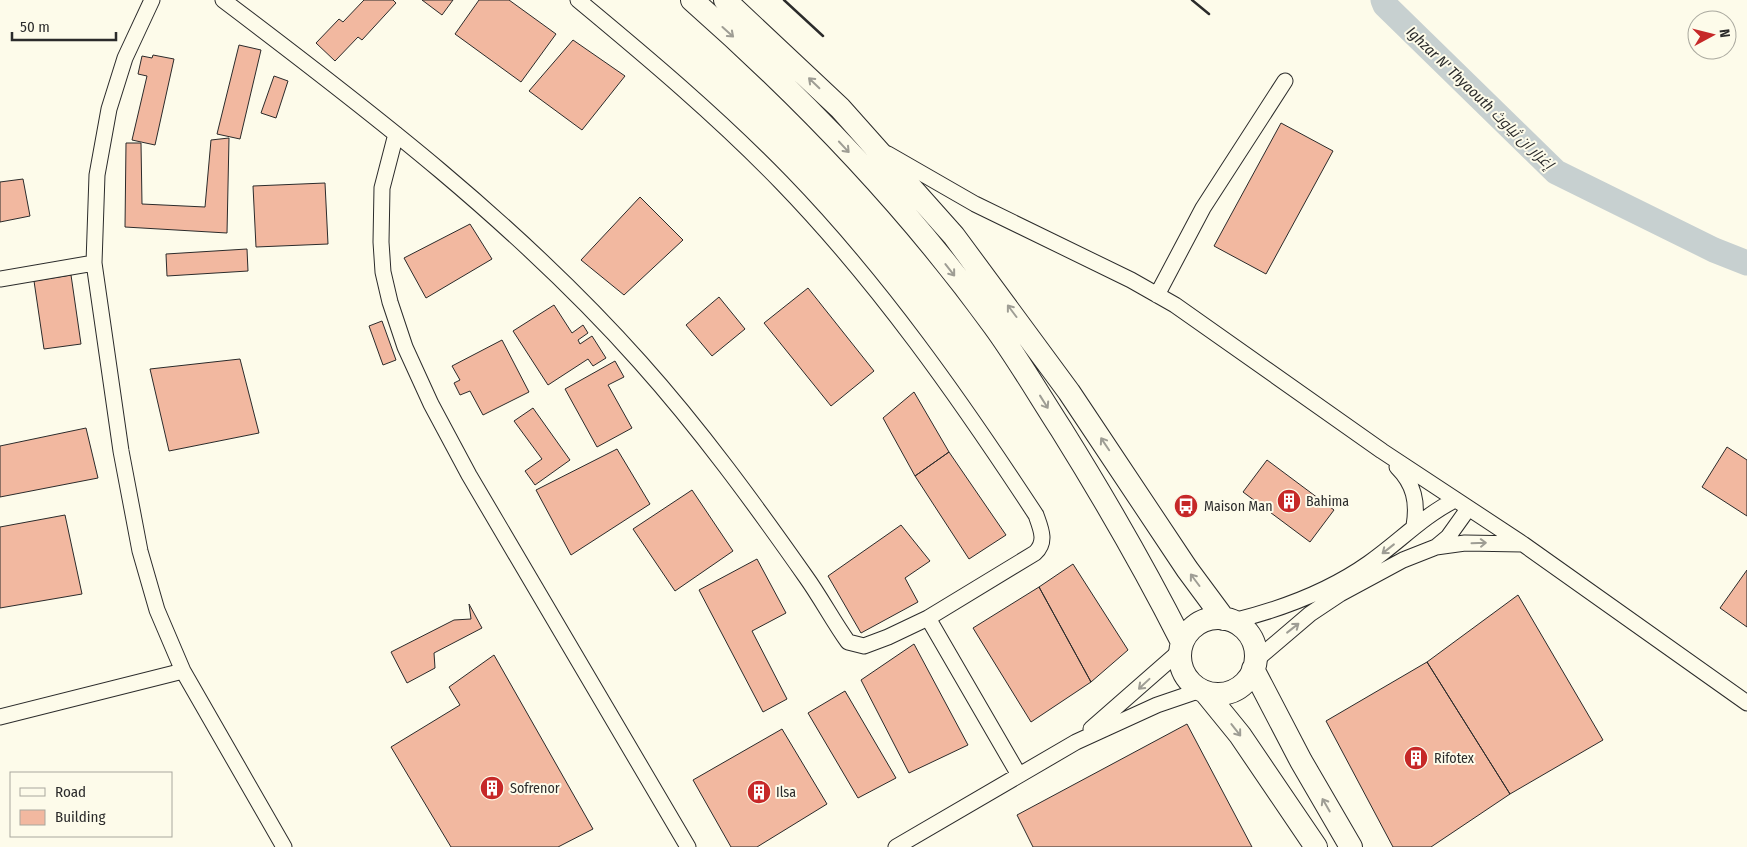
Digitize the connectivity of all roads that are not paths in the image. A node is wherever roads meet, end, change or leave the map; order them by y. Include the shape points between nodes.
1 (152, 0) edge
2 (223, 0) edge
3 (578, 0) edge
4 (692, 0) edge
5 (725, 0) edge
6 (1285, 81) dead end
7 (396, 134) junction
8 (874, 145) junction
9 (94, 264) junction
10 (0, 279) edge
11 (1157, 295) junction
12 (1382, 451) junction
13 (1462, 505) junction
14 (1414, 526) junction
15 (1523, 544) junction
16 (1436, 547) junction
17 (928, 618) junction
18 (1229, 620) junction
19 (1181, 647) junction
20 (1254, 664) junction
21 (183, 671) junction
22 (1203, 691) junction
23 (1747, 703) edge
24 (0, 716) edge
25 (1076, 742) junction
26 (1019, 775) junction
27 (284, 847) edge
28 (688, 847) edge
29 (896, 847) edge
30 (1316, 847) edge
31 (1351, 847) edge

1 - 9 street via 125,58 109,109 96,175
2 - 7 street
3 - 17 street via 710,115 780,182 826,233 900,322 1036,516 1043,536 1040,549
4 -> 19 highway via 767,68 842,144 923,235 995,327 1148,574
8 -> 5 highway via 840,108
6 - 11 street via 1203,208
7 - 17 street via 472,196 571,289 639,361 769,525 848,642 859,646 873,643
7 - 28 street via 382,188 380,242 384,280 405,347 469,475
8 - 11 street via 975,204
18 -> 8 highway via 1187,569 1130,480 1022,326 954,236
9 - 10 street
9 - 21 street via 121,451 140,551 157,610
11 - 12 street
12 - 13 street
12 - 14 street via 1411,485 1416,510
13 - 14 street
13 - 15 street
13 - 16 street via 1448,537
14 -> 18 street via 1368,564 1335,584 1290,605
16 -> 15 street via 1465,543
15 - 23 street
20 -> 16 street via 1303,619 1340,594 1395,564
17 - 26 street
18 - 19 highway via 1204,620 1187,633
18 - 20 highway via 1250,637
19 - 22 highway via 1183,672 1188,681
19 -> 25 street
20 - 22 highway via 1247,681 1235,690 1220,694
31 -> 20 highway via 1306,769
21 - 24 street
21 - 27 street
22 - 25 street via 1157,705
22 -> 30 highway via 1240,734
25 - 26 street
26 - 29 street

